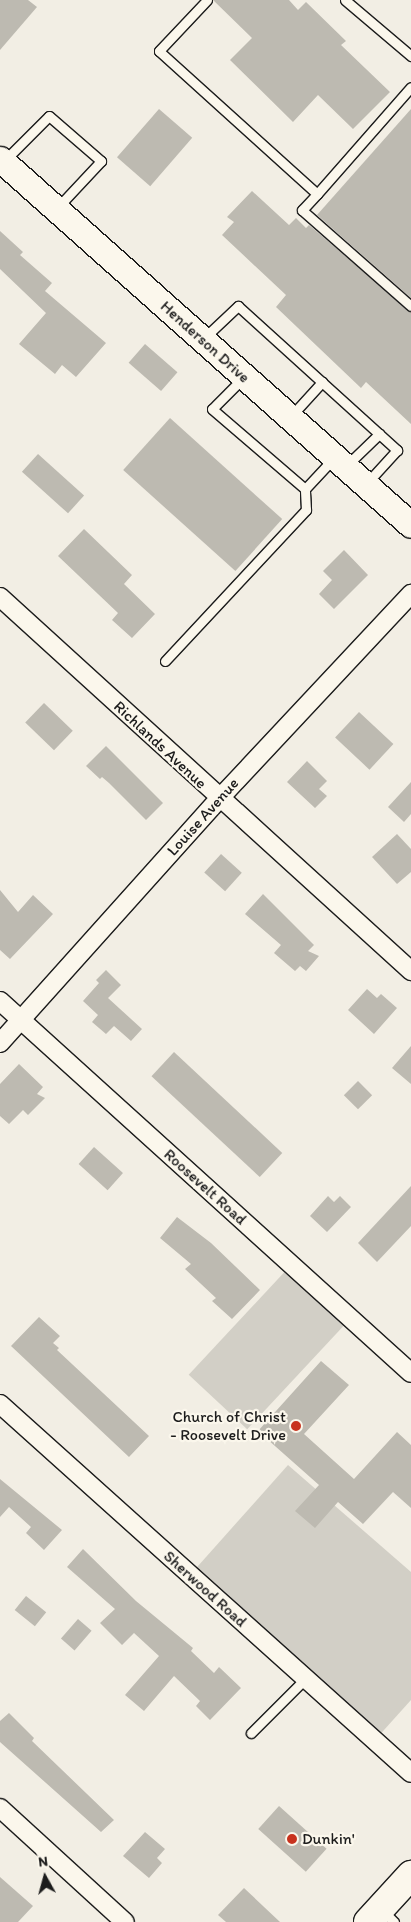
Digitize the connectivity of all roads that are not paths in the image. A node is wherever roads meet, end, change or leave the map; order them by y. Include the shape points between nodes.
1 (207, 0) edge
2 (345, 0) edge
3 (411, 56) edge
4 (411, 87) edge
5 (3, 167) edge
6 (317, 194) junction
7 (56, 209) junction
8 (411, 306) edge
9 (202, 340) junction
10 (244, 377) junction
11 (322, 382) junction
12 (290, 417) junction
13 (379, 434) junction
14 (340, 462) junction
15 (365, 484) junction
16 (305, 490) junction
17 (411, 525) edge
18 (411, 594) edge
19 (0, 597) edge
20 (164, 661) dead end
21 (219, 798) junction
22 (411, 971) edge
23 (0, 1001) edge
24 (21, 1020) junction
25 (0, 1043) edge
26 (411, 1373) edge
27 (0, 1404) edge
28 (306, 1678) junction
29 (250, 1733) dead end
30 (411, 1773) edge
31 (0, 1808) edge
32 (411, 1875) edge
33 (381, 1918) edge
34 (125, 1922) edge

1 - 6 lane via 159,52
2 - 3 lane
4 - 6 lane
5 - 7 main road, Henderson Drive
5 - 7 lane via 49,116 100,161
6 - 8 lane via 302,210
7 - 9 main road, Henderson Drive
9 - 10 main road, Henderson Drive
9 - 11 lane via 238,306
10 - 12 main road, Henderson Drive
10 - 16 lane via 212,409
11 - 12 lane
11 - 13 lane
12 - 14 main road, Henderson Drive
13 - 14 lane
13 - 15 lane via 397,450
14 - 15 main road, Henderson Drive
14 - 16 lane
15 - 17 main road, Henderson Drive
16 - 20 lane via 306,510
18 - 21 street, Louise Avenue
19 - 21 street, Richlands Avenue
21 - 22 street, Richlands Avenue
21 - 24 street, Louise Avenue
23 - 24 street, Roosevelt Road
24 - 25 street, Louise Avenue
24 - 26 street, Roosevelt Road
27 - 28 street, Sherwood Road
28 - 29 lane
28 - 30 street, Sherwood Road
31 - 34 street
32 - 33 main road

